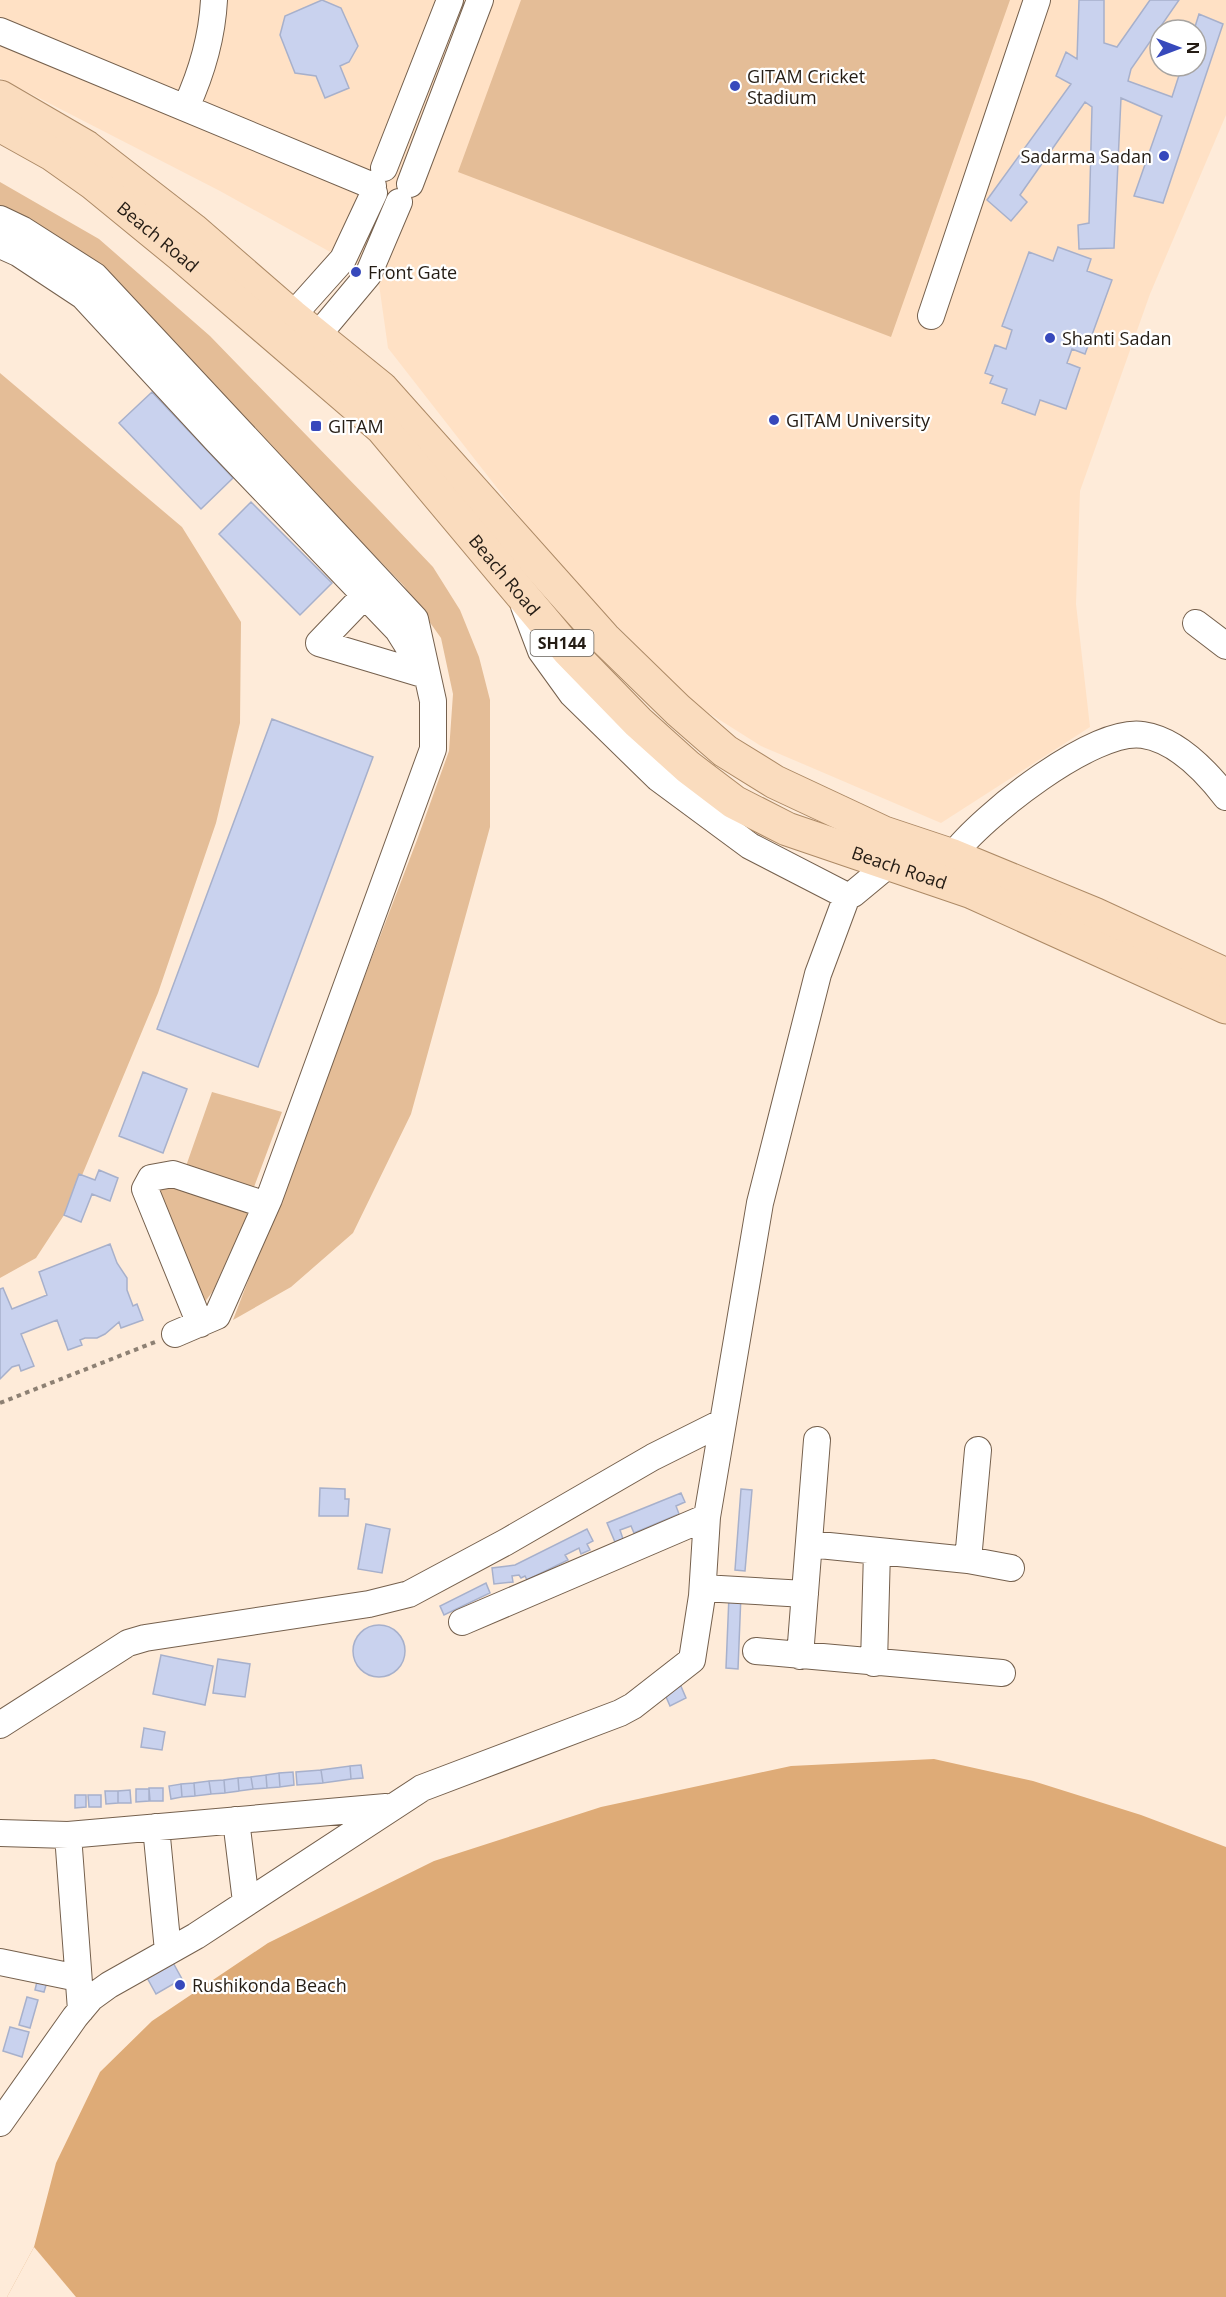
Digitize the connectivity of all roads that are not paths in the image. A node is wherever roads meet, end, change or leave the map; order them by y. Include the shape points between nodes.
1 (214, 0) edge
2 (450, 0) edge
3 (480, 0) edge
4 (1037, 0) edge
5 (0, 31) edge
6 (0, 97) edge
7 (186, 107) junction
8 (0, 125) edge
9 (377, 182) junction
10 (405, 193) junction
11 (0, 219) edge
12 (0, 245) edge
13 (931, 316) dead end
14 (304, 326) junction
15 (518, 592) junction
16 (365, 595) junction
17 (1196, 623) dead end
18 (1226, 646) edge
19 (426, 675) junction
20 (1222, 785) edge
21 (888, 865) junction
22 (947, 868) junction
23 (847, 896) junction
24 (1226, 975) edge
25 (1226, 1007) edge
26 (266, 1205) junction
27 (208, 1320) junction
28 (175, 1334) road end
29 (723, 1422) junction
30 (817, 1440) dead end
31 (978, 1450) dead end
32 (707, 1517) junction
33 (809, 1544) junction
34 (878, 1551) junction
35 (968, 1560) junction
36 (1011, 1568) dead end
37 (703, 1587) junction
38 (805, 1594) junction
39 (462, 1622) dead end
40 (756, 1651) dead end
41 (800, 1656) junction
42 (874, 1663) junction
43 (1002, 1673) dead end
44 (0, 1725) edge
45 (389, 1807) junction
46 (236, 1820) junction
47 (156, 1827) junction
48 (0, 1833) edge
49 (68, 1835) junction
50 (246, 1902) junction
51 (168, 1951) junction
52 (0, 1962) edge
53 (78, 1978) junction
54 (81, 2010) junction
55 (0, 2123) edge

1 - 7 street via 207,54
2 - 9 street
3 - 10 street
4 - 13 street
5 - 7 street
6 - 14 main road, SH144 via 86,147 193,230
7 - 9 street
8 - 15 main road, Beach Road / SH144 via 93,183 382,428
9 - 10 street via 379,199 392,203
9 - 10 street via 391,166 398,167 408,177
9 - 14 street via 343,259
10 - 14 street via 368,275
11 - 19 street via 95,276 111,293 415,619
12 - 16 street via 83,296
14 - 22 main road, SH144 via 381,388 604,638 725,751 775,782 884,833
15 - 21 main road, Beach Road / SH144 via 638,722 734,802 787,829
15 - 23 street via 541,651 566,686 658,778 750,846
16 - 19 street via 399,630
16 - 19 street via 319,643
17 - 18 street
19 - 26 street via 433,701 433,749
20 - 22 street via 1165,741 1141,735 1107,740 1030,784 990,818
21 - 22 main road, Beach Road / SH144
21 - 23 street
22 - 24 main road, SH144 via 1094,914
22 - 25 main road, Beach Road / SH144 via 1002,905
23 - 29 street via 818,974 759,1203
26 - 27 street
26 - 27 street via 173,1174 151,1178 145,1189
27 - 28 street
29 - 32 street
29 - 44 street via 653,1456 409,1594 128,1643
30 - 33 street
31 - 35 street
32 - 37 street
32 - 39 street
33 - 34 street
33 - 38 street
34 - 35 street
34 - 42 street
35 - 36 street
37 - 38 street
37 - 45 street via 692,1660 633,1706 422,1788
38 - 41 street
40 - 41 street
41 - 42 street
42 - 43 street
45 - 46 street
45 - 50 street
46 - 47 street
46 - 50 street
47 - 49 street
47 - 51 street
48 - 49 street
49 - 53 street
50 - 51 street
51 - 54 street via 109,1985
52 - 53 street
53 - 54 street
54 - 55 street

